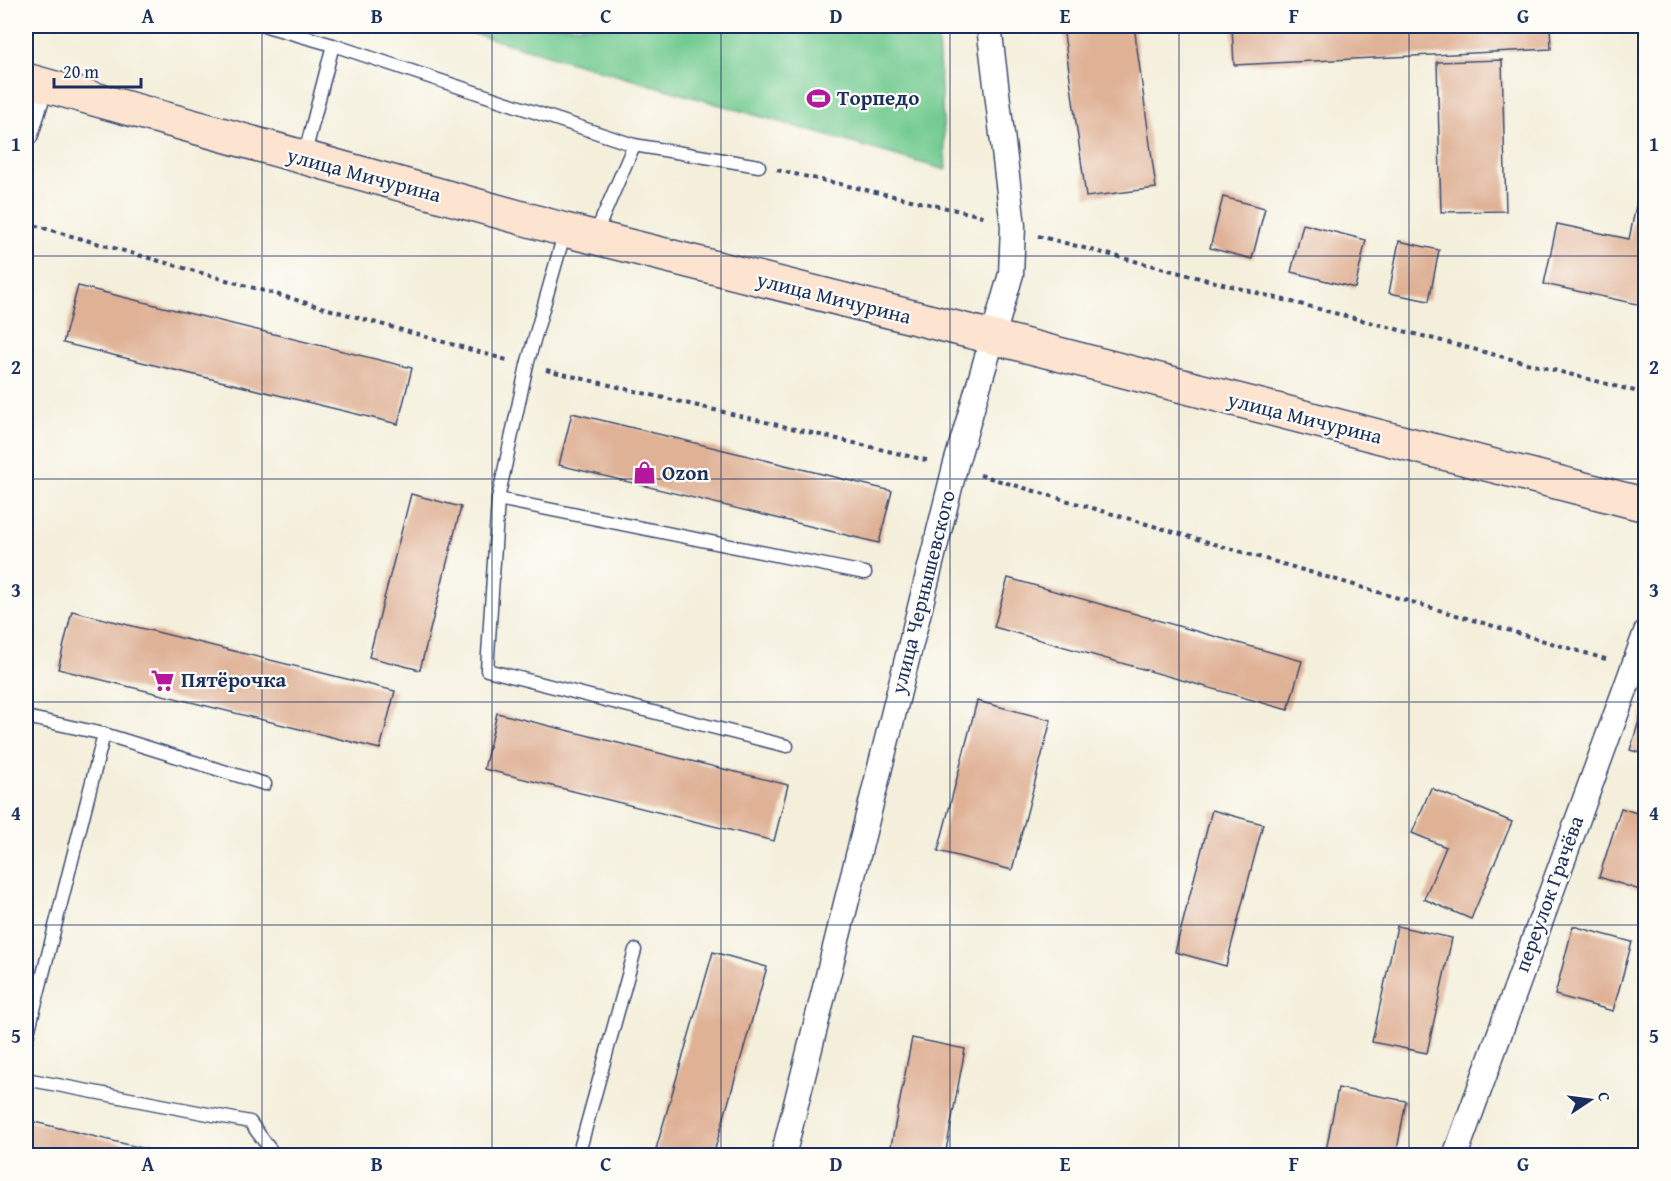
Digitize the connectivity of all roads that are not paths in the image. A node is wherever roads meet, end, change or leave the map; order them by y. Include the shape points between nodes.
1 (266, 26) edge
2 (989, 26) edge
3 (333, 45) junction
4 (33, 83) edge
5 (26, 134) edge
6 (634, 146) junction
7 (304, 158) junction
8 (759, 166) road end
9 (580, 234) junction
10 (992, 337) junction
11 (498, 499) junction
12 (1646, 505) edge
13 (865, 573) dead end
14 (1646, 632) edge
15 (1639, 668) edge
16 (26, 717) edge
17 (104, 734) junction
18 (787, 746) dead end
19 (265, 784) dead end
20 (635, 950) dead end
21 (26, 1041) edge
22 (26, 1079) edge
23 (275, 1155) edge
24 (578, 1155) edge
25 (783, 1155) edge
26 (1455, 1155) edge

1 - 3 lane
2 - 10 street, улица Чернышевского via 1013,226 1011,274
3 - 6 lane
3 - 7 lane
4 - 5 street
4 - 7 main road, улица Мичурина
6 - 8 lane
6 - 9 lane
7 - 9 main road, улица Мичурина
9 - 10 main road, улица Мичурина
9 - 11 lane via 527,365
10 - 12 main road, улица Мичурина
10 - 25 street, улица Чернышевского via 955,467
11 - 13 lane
11 - 18 lane via 487,670
14 - 15 street, переулок Грачёва
15 - 26 street, переулок Грачёва
16 - 17 lane
17 - 19 lane
17 - 21 lane
20 - 24 lane
22 - 23 lane via 250,1122

